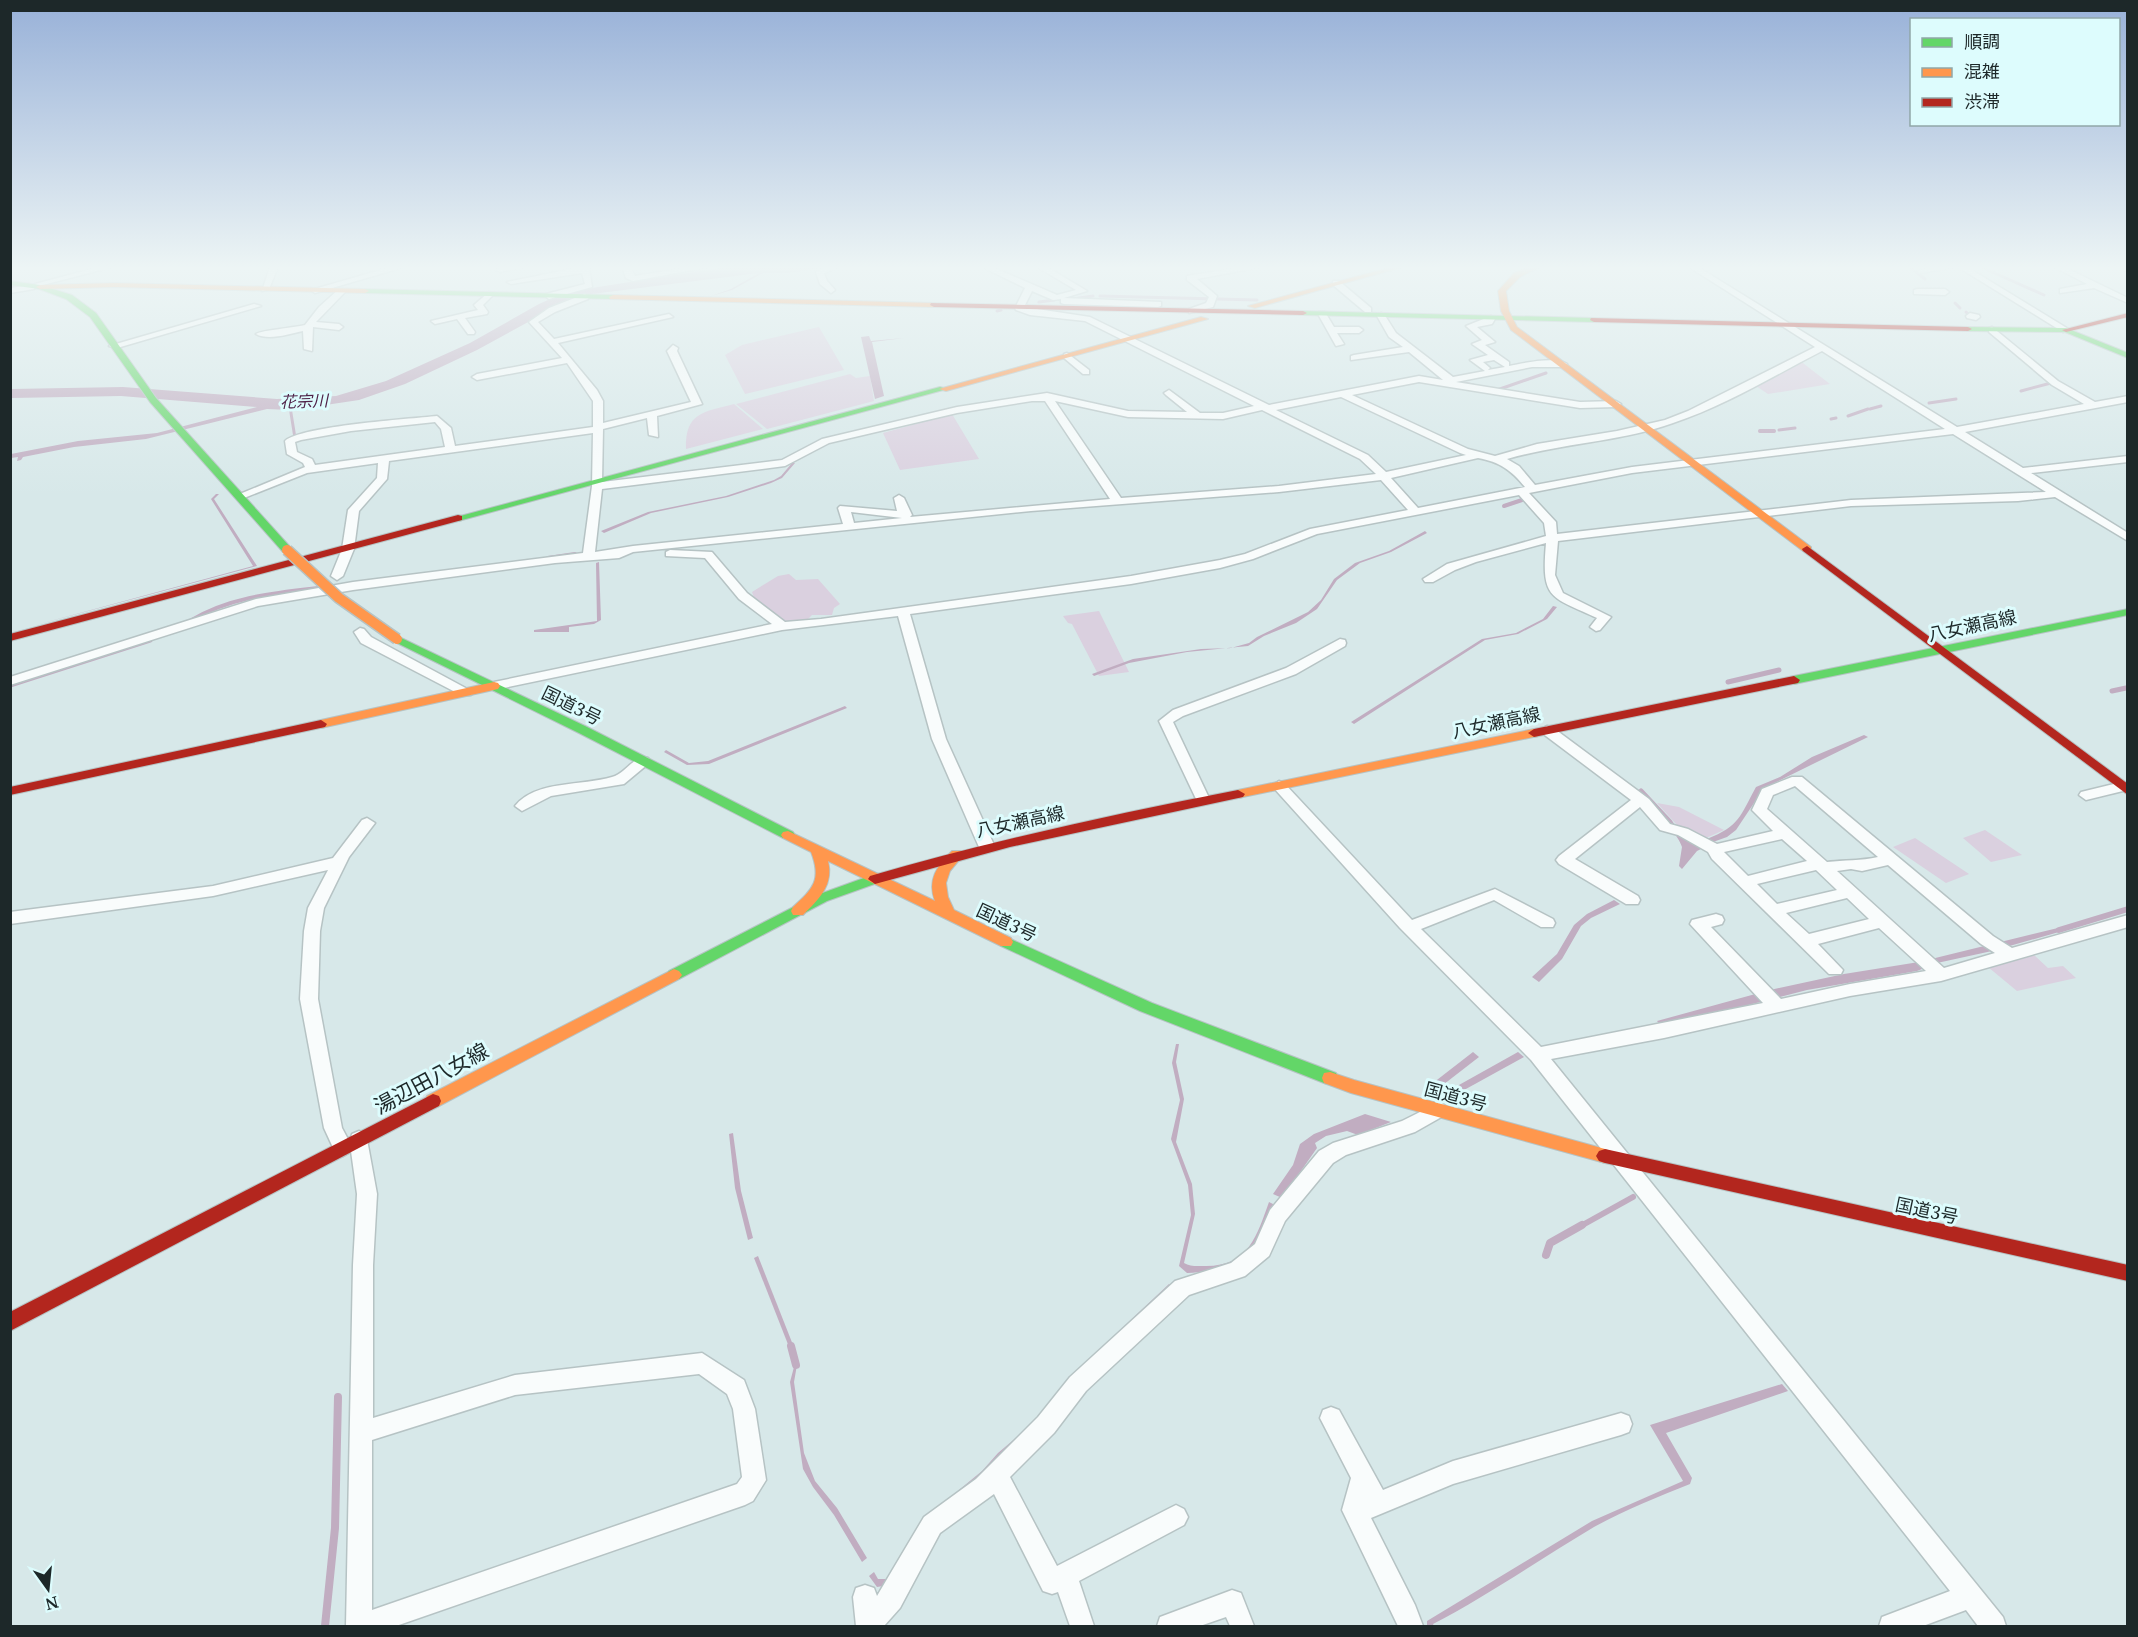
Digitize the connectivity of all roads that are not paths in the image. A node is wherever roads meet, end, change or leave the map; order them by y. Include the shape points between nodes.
1 (112, 343) edge
2 (123, 343) edge
3 (307, 343) edge
4 (553, 343) edge
5 (1112, 343) edge
6 (1137, 343) edge
7 (1403, 343) edge
8 (1482, 343) edge
9 (1535, 343) edge
10 (1817, 343) edge
11 (2008, 343) edge
12 (2098, 343) edge
13 (114, 346) junction
14 (1823, 347) junction
15 (674, 348) dead end
16 (309, 349) dead end
17 (1410, 349) junction
18 (1067, 356) junction
19 (2127, 356) edge
20 (1496, 357) junction
21 (1354, 358) dead end
22 (568, 360) junction
23 (1562, 363) junction
24 (1506, 364) dead end
25 (1485, 368) dead end
26 (1086, 372) dead end
27 (477, 377) dead end
28 (1448, 380) junction
29 (1169, 393) dead end
30 (1345, 395) junction
31 (1047, 396) junction
32 (2127, 399) edge
33 (1616, 404) junction
34 (2093, 405) junction
35 (1267, 407) junction
36 (652, 414) junction
37 (1197, 415) junction
38 (1646, 427) junction
39 (598, 428) junction
40 (1958, 430) junction
41 (654, 435) dead end
42 (451, 450) junction
43 (1478, 455) junction
44 (1497, 458) junction
45 (384, 459) junction
46 (2127, 459) edge
47 (1691, 462) junction
48 (311, 469) junction
49 (2022, 471) junction
50 (707, 474) junction
51 (1384, 476) junction
52 (597, 484) junction
53 (709, 487) dead end
54 (1527, 489) junction
55 (2057, 494) junction
56 (240, 496) junction
57 (900, 498) dead end
58 (1118, 502) junction
59 (1415, 511) junction
60 (1762, 514) junction
61 (904, 515) junction
62 (923, 520) junction
63 (2127, 526) edge
64 (849, 527) junction
65 (2113, 528) junction
66 (1552, 538) junction
67 (2127, 538) edge
68 (348, 549) junction
69 (610, 554) junction
70 (589, 555) junction
71 (337, 576) dead end
72 (1429, 579) dead end
73 (903, 610) junction
74 (2127, 612) edge
75 (199, 621) junction
76 (782, 626) junction
77 (1596, 627) dead end
78 (360, 632) dead end
79 (10, 638) edge
80 (1340, 643) dead end
81 (1942, 650) junction
82 (98, 664) dead end
83 (10, 681) edge
84 (494, 686) junction
85 (466, 692) junction
86 (1547, 730) junction
87 (643, 761) junction
88 (1278, 786) junction
89 (2125, 789) edge
90 (10, 791) edge
91 (2086, 795) dead end
92 (1203, 800) junction
93 (1640, 800) junction
94 (522, 806) dead end
95 (367, 823) dead end
96 (1785, 833) junction
97 (987, 847) junction
98 (1715, 849) junction
99 (817, 850) junction
100 (957, 854) junction
101 (1890, 859) junction
102 (339, 862) junction
103 (1820, 866) junction
104 (875, 879) junction
105 (1744, 882) junction
106 (1850, 892) junction
107 (1632, 900) dead end
108 (1773, 910) junction
109 (798, 911) junction
110 (949, 915) junction
111 (10, 918) edge
112 (1716, 920) dead end
113 (1882, 921) junction
114 (2127, 921) edge
115 (1547, 923) dead end
116 (1408, 927) junction
117 (1806, 941) junction
118 (2010, 955) junction
119 (1835, 970) dead end
120 (1941, 975) junction
121 (1778, 1006) junction
122 (1537, 1055) junction
123 (1438, 1110) junction
124 (351, 1144) junction
125 (1623, 1161) junction
126 (2127, 1273) edge
127 (10, 1322) edge
128 (1331, 1418) dead end
129 (1621, 1424) dead end
130 (361, 1433) junction
131 (996, 1474) junction
132 (1363, 1476) junction
133 (1378, 1504) junction
134 (1354, 1510) junction
135 (1176, 1517) dead end
136 (1065, 1575) junction
137 (1970, 1596) junction
138 (865, 1597) dead end
139 (360, 1626) edge
140 (869, 1626) edge
141 (1082, 1626) edge
142 (1169, 1626) edge
143 (1242, 1626) edge
144 (1410, 1626) edge
145 (1891, 1626) edge
146 (1994, 1626) edge

1 - 13 main road, 国道3号
2 - 13 street
3 - 16 street
4 - 22 street
5 - 18 main road
6 - 35 street
7 - 17 street
8 - 20 street via 1478,344
9 - 23 main road
10 - 14 street
11 - 34 street via 2055,383
12 - 19 main road
13 - 56 main road, 国道3号 via 153,399
14 - 38 street via 1692,413
14 - 40 street
15 - 36 street via 697,404
17 - 21 street
17 - 28 street
18 - 26 street
18 - 52 main road
20 - 24 street
20 - 25 street via 1475,360
22 - 27 street
22 - 39 street via 595,394
23 - 28 street via 1532,364
23 - 33 main road
28 - 30 street via 1419,379
28 - 33 street via 1502,394 1580,405
29 - 37 street
30 - 35 street
30 - 43 street
31 - 37 street via 1128,414
31 - 50 street via 922,417 826,441 785,463
31 - 58 street
32 - 34 street
33 - 38 main road
34 - 40 street
35 - 37 street via 1227,416
35 - 51 street via 1364,457
36 - 39 street
36 - 41 street
38 - 44 street
38 - 47 main road
39 - 42 street
39 - 52 street
40 - 47 street
40 - 49 street
42 - 45 street
42 - 48 street via 446,428 437,419 351,428 290,441 292,454 308,461
43 - 44 street
43 - 51 street
44 - 54 street via 1515,468
45 - 48 street
45 - 68 street via 382,479 354,510
46 - 49 street
47 - 54 street
47 - 60 main road
48 - 56 street
49 - 55 street
50 - 52 street
50 - 53 street
51 - 58 street
51 - 59 street
52 - 68 main road
52 - 70 street
54 - 59 street
54 - 66 street via 1525,496 1550,522
55 - 60 street via 1881,501
55 - 65 street
56 - 84 main road, 国道3号, bridge via 321,585 360,616 397,639
57 - 61 street
58 - 62 street
59 - 73 street via 1314,531 1249,557 1220,564 1131,580
60 - 66 street
60 - 81 main road
61 - 62 street
61 - 64 street via 844,508
62 - 64 street
63 - 65 street
64 - 69 street
65 - 67 street
66 - 72 street via 1472,560
66 - 77 street via 1549,574 1558,595 1605,617
68 - 71 street
68 - 79 main road
69 - 70 street
69 - 76 street via 708,554 743,596
70 - 75 street via 313,593 256,603
73 - 76 street
73 - 97 street via 939,739
74 - 81 main road, 八女瀬高線
75 - 82 street via 176,637
75 - 83 street
76 - 84 street
78 - 85 street via 366,640
80 - 92 street via 1291,671 1166,721
81 - 86 main road, 八女瀬高線
81 - 89 main road
84 - 85 main road
84 - 87 main road, 国道3号
85 - 90 main road
86 - 88 main road, 八女瀬高線
86 - 93 street
87 - 94 street via 619,782 547,792
87 - 99 main road, 国道3号
88 - 92 main road, 八女瀬高線
88 - 116 street
89 - 91 street
92 - 97 main road, 八女瀬高線
93 - 98 street via 1665,827
93 - 107 street via 1564,860
95 - 102 street
96 - 98 street
96 - 101 street via 1759,810 1767,792 1797,780
96 - 103 street
97 - 100 main road, 八女瀬高線
98 - 105 street
99 - 104 main road, 国道3号
99 - 109 main road via 824,861 825,879
100 - 104 main road, 八女瀬高線
100 - 110 main road via 943,868 937,883
101 - 103 street via 1862,866
101 - 118 street
102 - 111 street via 213,891
102 - 124 street via 316,908 309,999 333,1128
103 - 105 street
103 - 106 street
104 - 109 main road, 湯辺田八女線
104 - 110 main road, 国道3号
105 - 108 street
106 - 108 street
106 - 113 street
108 - 117 street
109 - 124 main road, 湯辺田八女線
110 - 123 main road, 国道3号 via 1146,1006 1350,1086
112 - 121 street via 1698,924
113 - 117 street
113 - 120 street
114 - 118 street
115 - 116 street via 1495,894
116 - 122 street
117 - 119 street
118 - 120 street
120 - 121 street
121 - 122 street
122 - 125 street
123 - 125 main road, 国道3号
123 - 131 street via 1408,1127 1326,1157 1277,1216 1262,1250 1238,1270 1182,1288 1078,1384 1046,1425
124 - 127 main road, 湯辺田八女線
124 - 130 street via 367,1194
125 - 126 main road, 国道3号
125 - 137 street
128 - 132 street
129 - 133 street via 1453,1473
130 - 139 street
130 - 139 street via 515,1385 702,1363 736,1387 744,1409 754,1480 745,1493
131 - 136 street via 1052,1582
131 - 140 street via 932,1526 891,1599
132 - 133 street
132 - 134 street
133 - 134 street
134 - 144 street
135 - 136 street
136 - 141 street
137 - 145 street
137 - 146 street
138 - 140 street
142 - 143 street via 1232,1602

